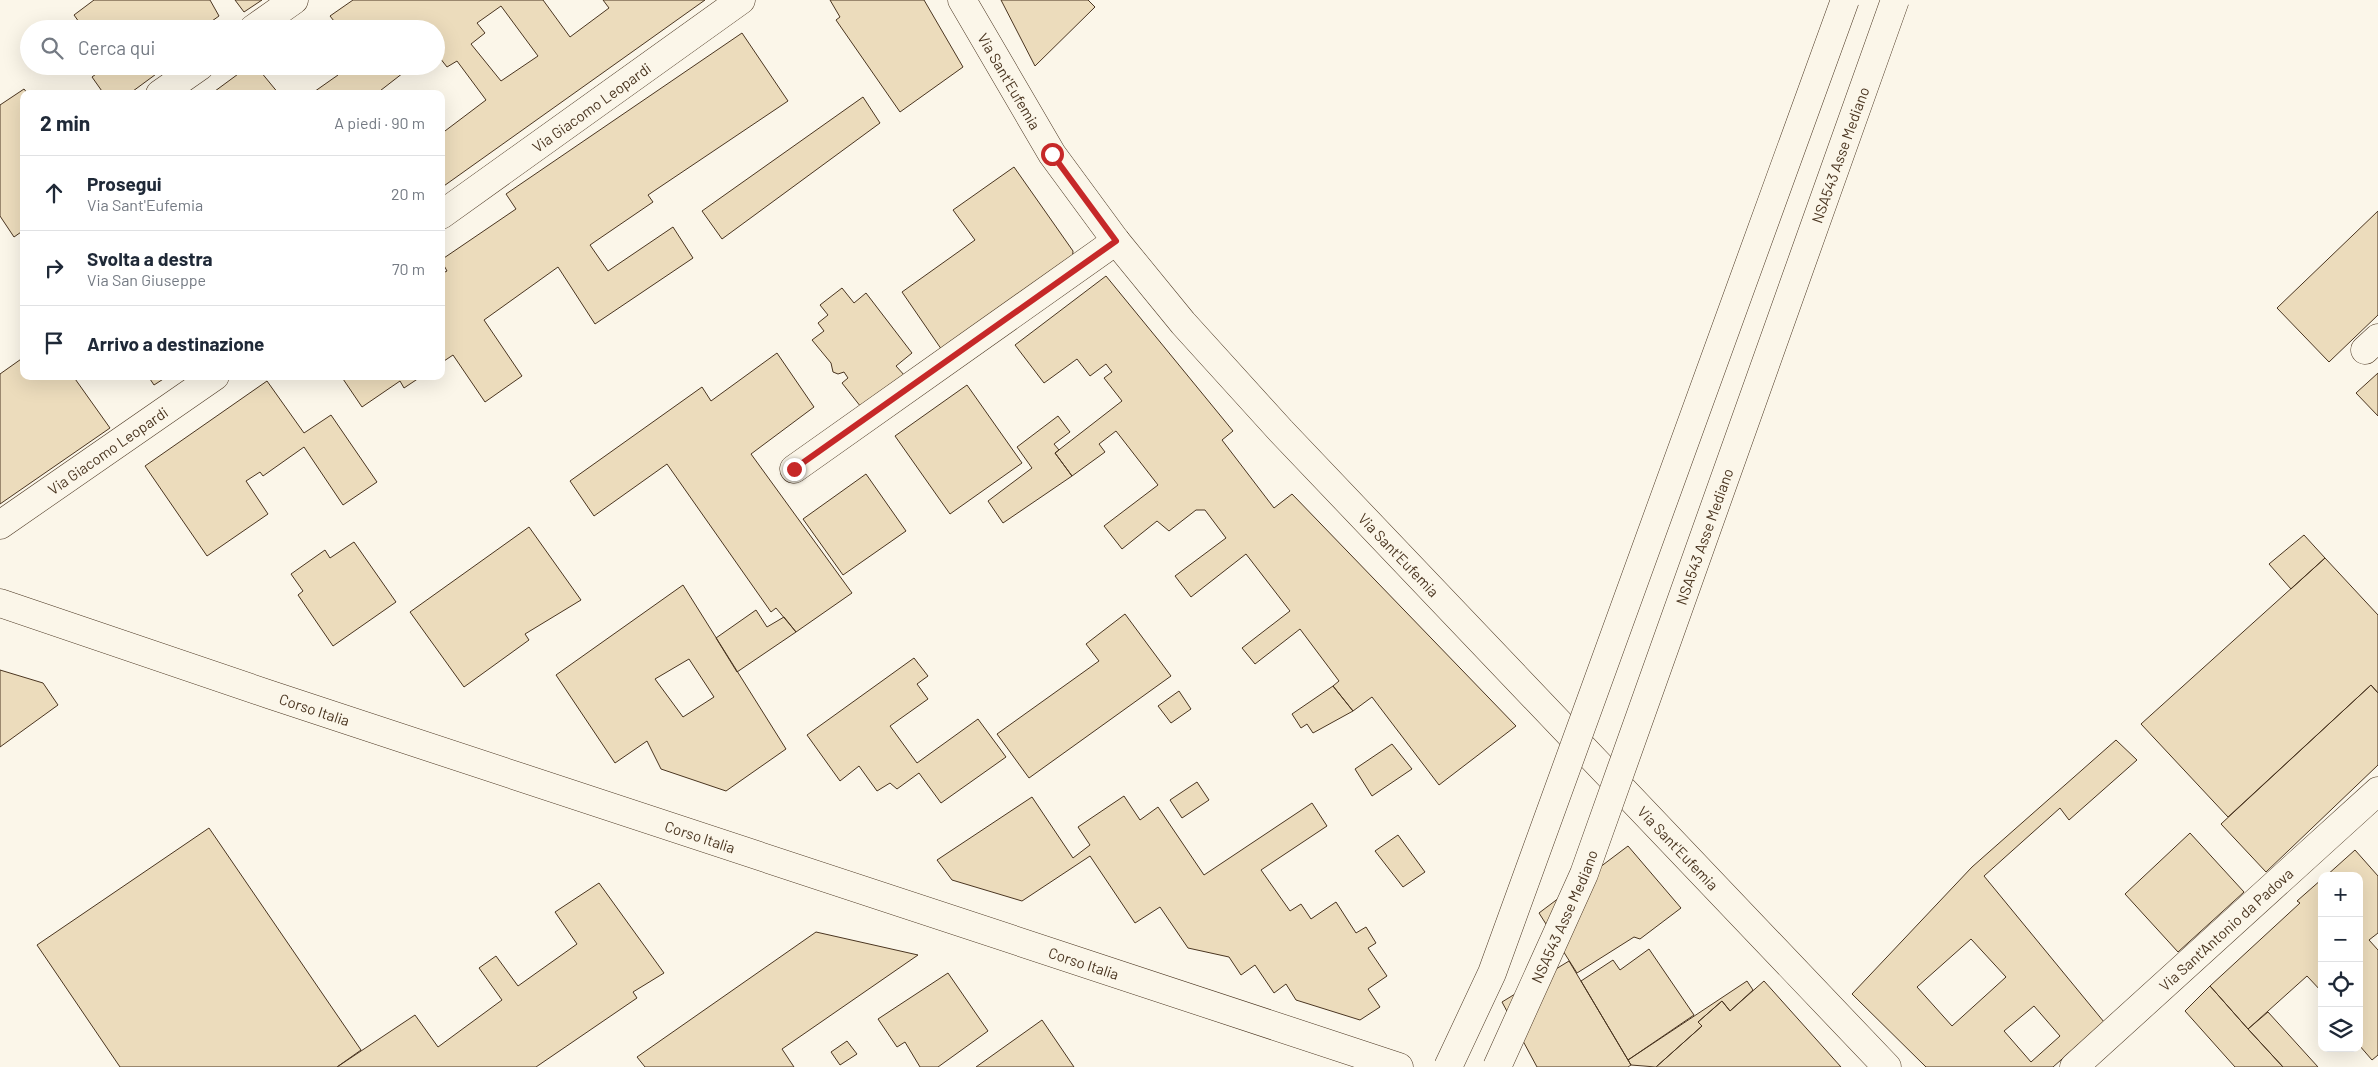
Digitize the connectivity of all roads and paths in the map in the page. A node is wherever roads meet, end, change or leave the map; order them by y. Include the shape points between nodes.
1 (294, 0) edge
2 (741, 0) edge
3 (962, 0) edge
4 (1845, 0) edge
5 (1895, 0) edge
6 (266, 20) edge
7 (187, 75) edge
8 (166, 90) edge
9 (445, 212) edge
10 (1116, 241) junction
11 (209, 380) edge
12 (794, 469) dead end
13 (0, 525) edge
14 (0, 603) edge
15 (2378, 791) edge
16 (1400, 1067) edge
17 (1448, 1067) edge
18 (1497, 1067) edge
19 (1887, 1067) edge
20 (2074, 1067) edge

1 - 6 main road
2 - 9 main road, Via Giacomo Leopardi
3 - 10 main road, Via Sant'Eufemia via 1052,154
4 - 17 main road, bridge via 1492,973
5 - 18 main road, NSA543 Asse Mediano, bridge via 1584,874
7 - 8 main road
10 - 12 main road
10 - 19 main road, Via Sant'Eufemia via 1183,323 1281,431
11 - 13 main road, Via Giacomo Leopardi
14 - 16 main road, Corso Italia
15 - 20 main road, Via Sant'Antonio da Padova

